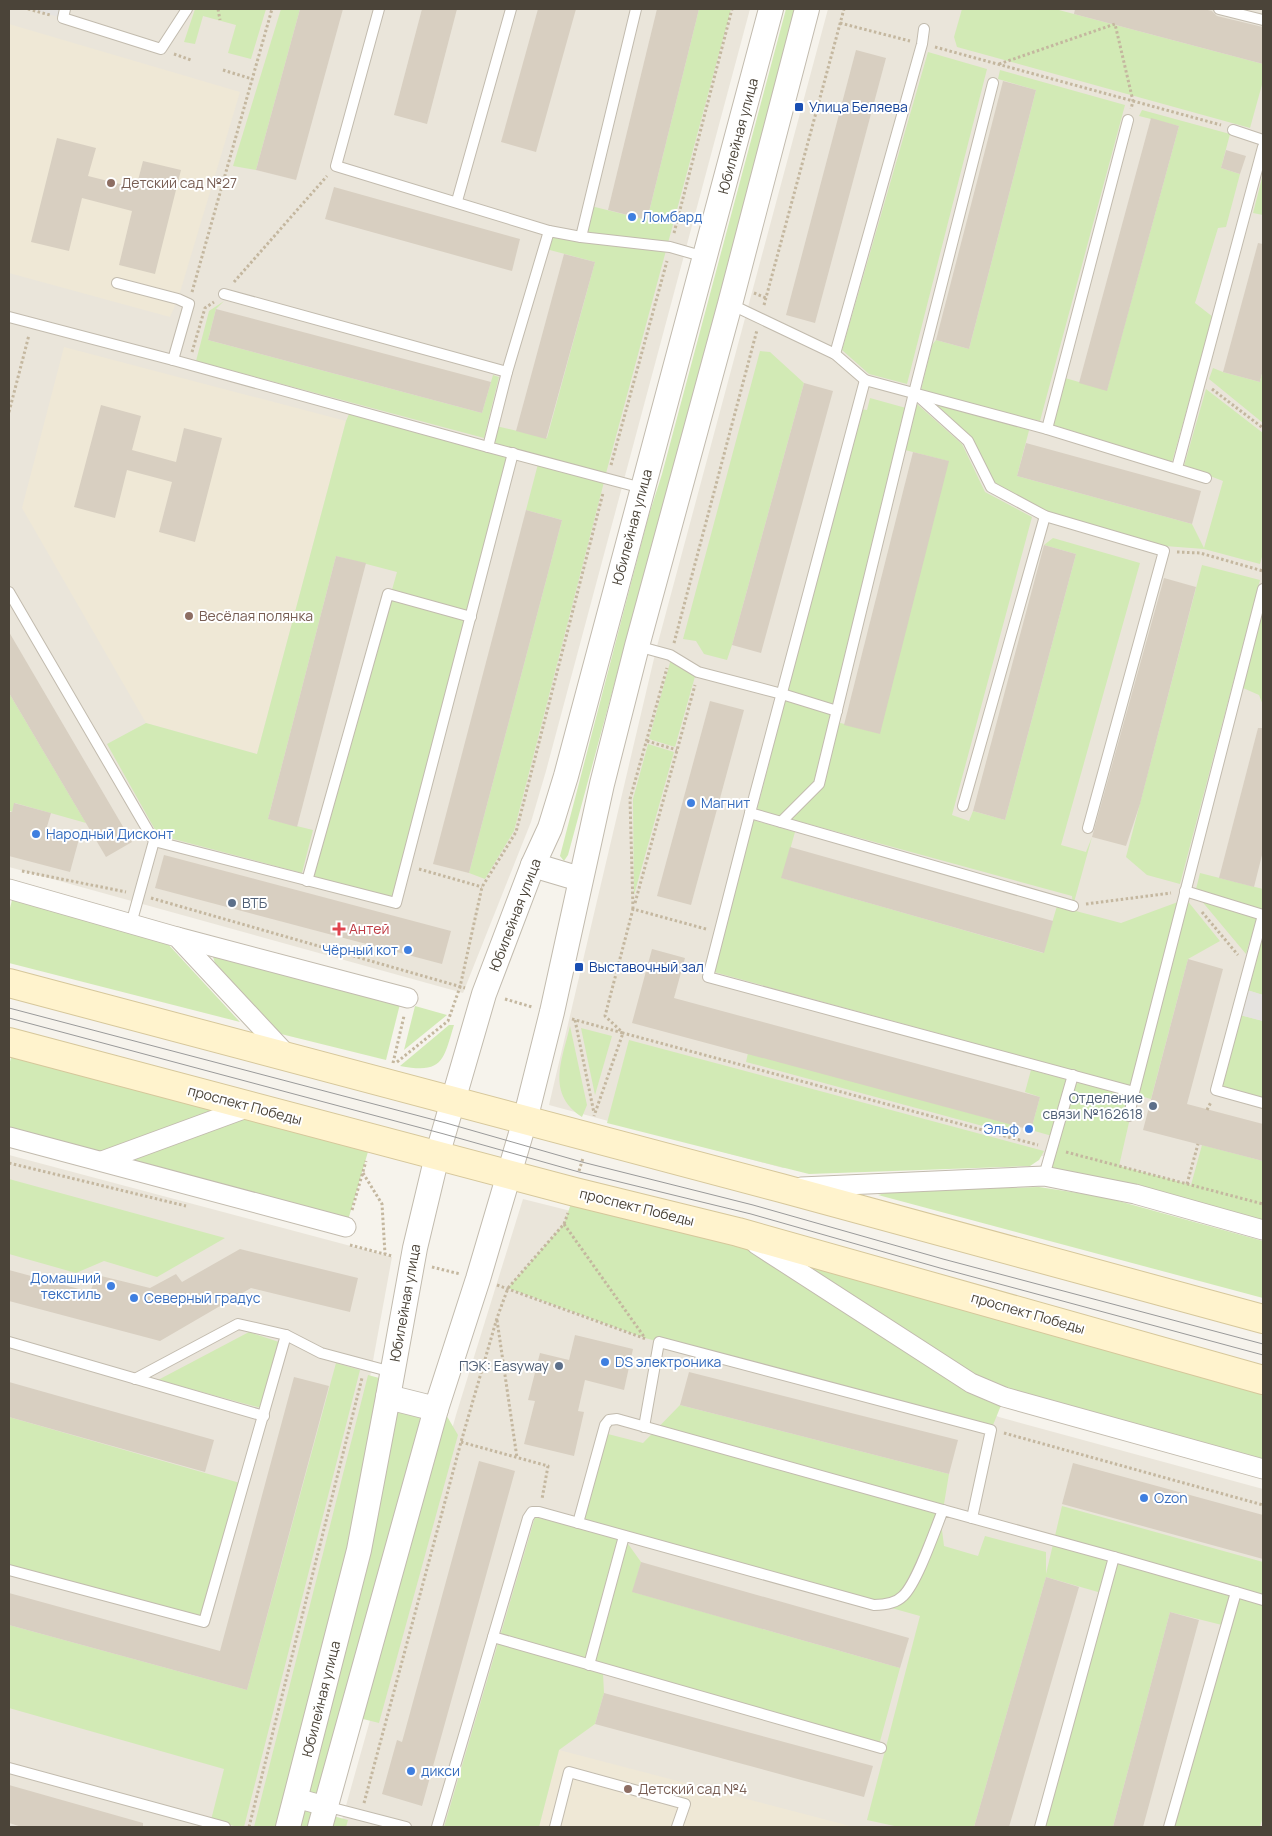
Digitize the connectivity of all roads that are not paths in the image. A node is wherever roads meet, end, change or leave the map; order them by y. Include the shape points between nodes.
1 (187, 9) edge
2 (380, 9) edge
3 (511, 9) edge
4 (636, 9) edge
5 (771, 9) edge
6 (807, 9) edge
7 (1219, 9) edge
8 (64, 14) edge
9 (1263, 20) edge
10 (924, 29) dead end
11 (993, 82) road end
12 (1128, 120) road end
13 (1233, 130) dead end
14 (1263, 140) edge
15 (1263, 147) edge
16 (457, 201) junction
17 (549, 230) junction
18 (581, 237) junction
19 (706, 258) junction
20 (117, 283) dead end
21 (224, 294) road end
22 (730, 304) junction
23 (9, 318) edge
24 (835, 354) junction
25 (173, 360) junction
26 (507, 372) junction
27 (866, 380) junction
28 (914, 393) junction
29 (1047, 429) junction
30 (488, 447) junction
31 (513, 453) junction
32 (1177, 468) junction
33 (1206, 478) dead end
34 (642, 488) junction
35 (1044, 516) junction
36 (1263, 589) edge
37 (9, 592) edge
38 (470, 617) junction
39 (637, 646) junction
40 (782, 694) junction
41 (837, 711) junction
42 (963, 806) dead end
43 (750, 813) junction
44 (781, 822) junction
45 (1088, 828) dead end
46 (154, 841) junction
47 (533, 865) junction
48 (580, 879) junction
49 (307, 881) junction
50 (9, 889) edge
51 (1185, 891) junction
52 (1073, 906) road end
53 (1263, 915) edge
54 (131, 924) junction
55 (177, 937) junction
56 (9, 983) edge
57 (408, 998) dead end
58 (9, 1042) edge
59 (290, 1058) junction
60 (1073, 1075) junction
61 (1134, 1092) junction
62 (452, 1101) junction
63 (1263, 1102) edge
64 (252, 1106) junction
65 (1129, 1116) dead end
66 (525, 1120) junction
67 (9, 1137) edge
68 (437, 1156) junction
69 (102, 1161) junction
70 (510, 1175) junction
71 (1044, 1176) junction
72 (781, 1188) junction
73 (346, 1227) dead end
74 (1263, 1230) edge
75 (738, 1232) junction
76 (1263, 1320) edge
77 (286, 1335) junction
78 (9, 1342) edge
79 (392, 1372) junction
80 (135, 1379) junction
81 (1263, 1380) edge
82 (388, 1397) junction
83 (436, 1409) junction
84 (264, 1416) junction
85 (644, 1427) junction
86 (1263, 1469) edge
87 (943, 1510) junction
88 (972, 1518) junction
89 (578, 1523) junction
90 (624, 1536) junction
91 (1114, 1557) junction
92 (9, 1570) edge
93 (1236, 1592) junction
94 (1263, 1600) edge
95 (493, 1637) junction
96 (589, 1665) junction
97 (881, 1748) dead end
98 (9, 1768) edge
99 (296, 1798) junction
100 (322, 1817) edge
101 (225, 1827) edge
102 (288, 1827) edge
103 (406, 1827) edge
104 (437, 1827) edge
105 (555, 1827) edge
106 (677, 1827) edge
107 (1040, 1827) edge
108 (1170, 1827) edge

1 - 8 lane via 162,49
2 - 16 lane via 336,166
3 - 16 lane
4 - 18 lane
5 - 19 street, Юбилейная улица
6 - 22 street
7 - 9 lane
10 - 24 lane
11 - 28 lane
12 - 29 lane
13 - 14 lane
15 - 32 lane
16 - 17 lane
17 - 18 lane
17 - 26 lane
18 - 19 lane via 670,247
19 - 34 street, Юбилейная улица
20 - 25 lane via 189,304
21 - 26 lane
22 - 24 lane
22 - 39 street
23 - 25 lane
24 - 27 lane
25 - 30 lane
26 - 30 lane
27 - 28 lane
27 - 40 lane
28 - 29 lane
28 - 35 lane via 968,441 991,487
28 - 41 lane
29 - 32 lane
30 - 31 lane
31 - 34 lane
31 - 38 lane
32 - 33 lane
34 - 47 street, Юбилейная улица via 566,776 550,828
35 - 42 lane
35 - 45 lane via 1164,551
36 - 51 lane
37 - 46 lane
38 - 49 lane via 388,594
38 - 49 lane via 396,903
39 - 40 lane via 670,655 698,672
39 - 48 street
40 - 41 lane
40 - 43 lane
41 - 44 lane via 819,784
43 - 44 lane
43 - 60 lane via 708,977
44 - 52 lane
46 - 49 lane
46 - 54 lane
47 - 48 street
47 - 62 street, Юбилейная улица via 484,994
48 - 66 street
50 - 54 street
51 - 53 lane
51 - 61 lane
53 - 63 lane via 1216,1090
54 - 55 street
55 - 57 street
55 - 59 street
56 - 59 main road
58 - 64 main road, проспект Победы
59 - 62 main road
60 - 61 lane
60 - 71 lane
61 - 65 lane
62 - 66 main road
62 - 68 street, Юбилейная улица
64 - 68 main road, проспект Победы
64 - 69 street
66 - 70 street
66 - 72 main road
67 - 69 street
68 - 70 main road, проспект Победы
68 - 79 street, Юбилейная улица via 414,1248
69 - 73 street
70 - 75 main road, проспект Победы
70 - 83 street
71 - 72 street
71 - 74 street via 1134,1194
72 - 76 main road
75 - 81 main road, проспект Победы
75 - 86 street via 971,1383 1004,1397
77 - 79 lane via 321,1353
77 - 80 lane via 238,1324
77 - 84 lane
78 - 80 lane
79 - 82 street, Юбилейная улица
80 - 84 lane
82 - 83 street
82 - 99 street, Юбилейная улица via 359,1550
83 - 100 street
84 - 92 lane via 204,1622
85 - 87 lane
85 - 88 lane via 659,1342 991,1430
85 - 89 lane via 617,1419 605,1425
87 - 88 lane
87 - 90 lane via 912,1582 903,1596 886,1605 874,1605
88 - 91 lane
89 - 90 lane
89 - 95 lane via 532,1512
90 - 96 lane
91 - 93 lane
91 - 107 lane
93 - 94 lane
93 - 108 lane
95 - 96 lane
95 - 104 lane
96 - 97 lane
98 - 101 lane
99 - 100 street
99 - 102 street, Юбилейная улица
100 - 103 lane via 361,1816
105 - 106 lane via 570,1772 685,1804

